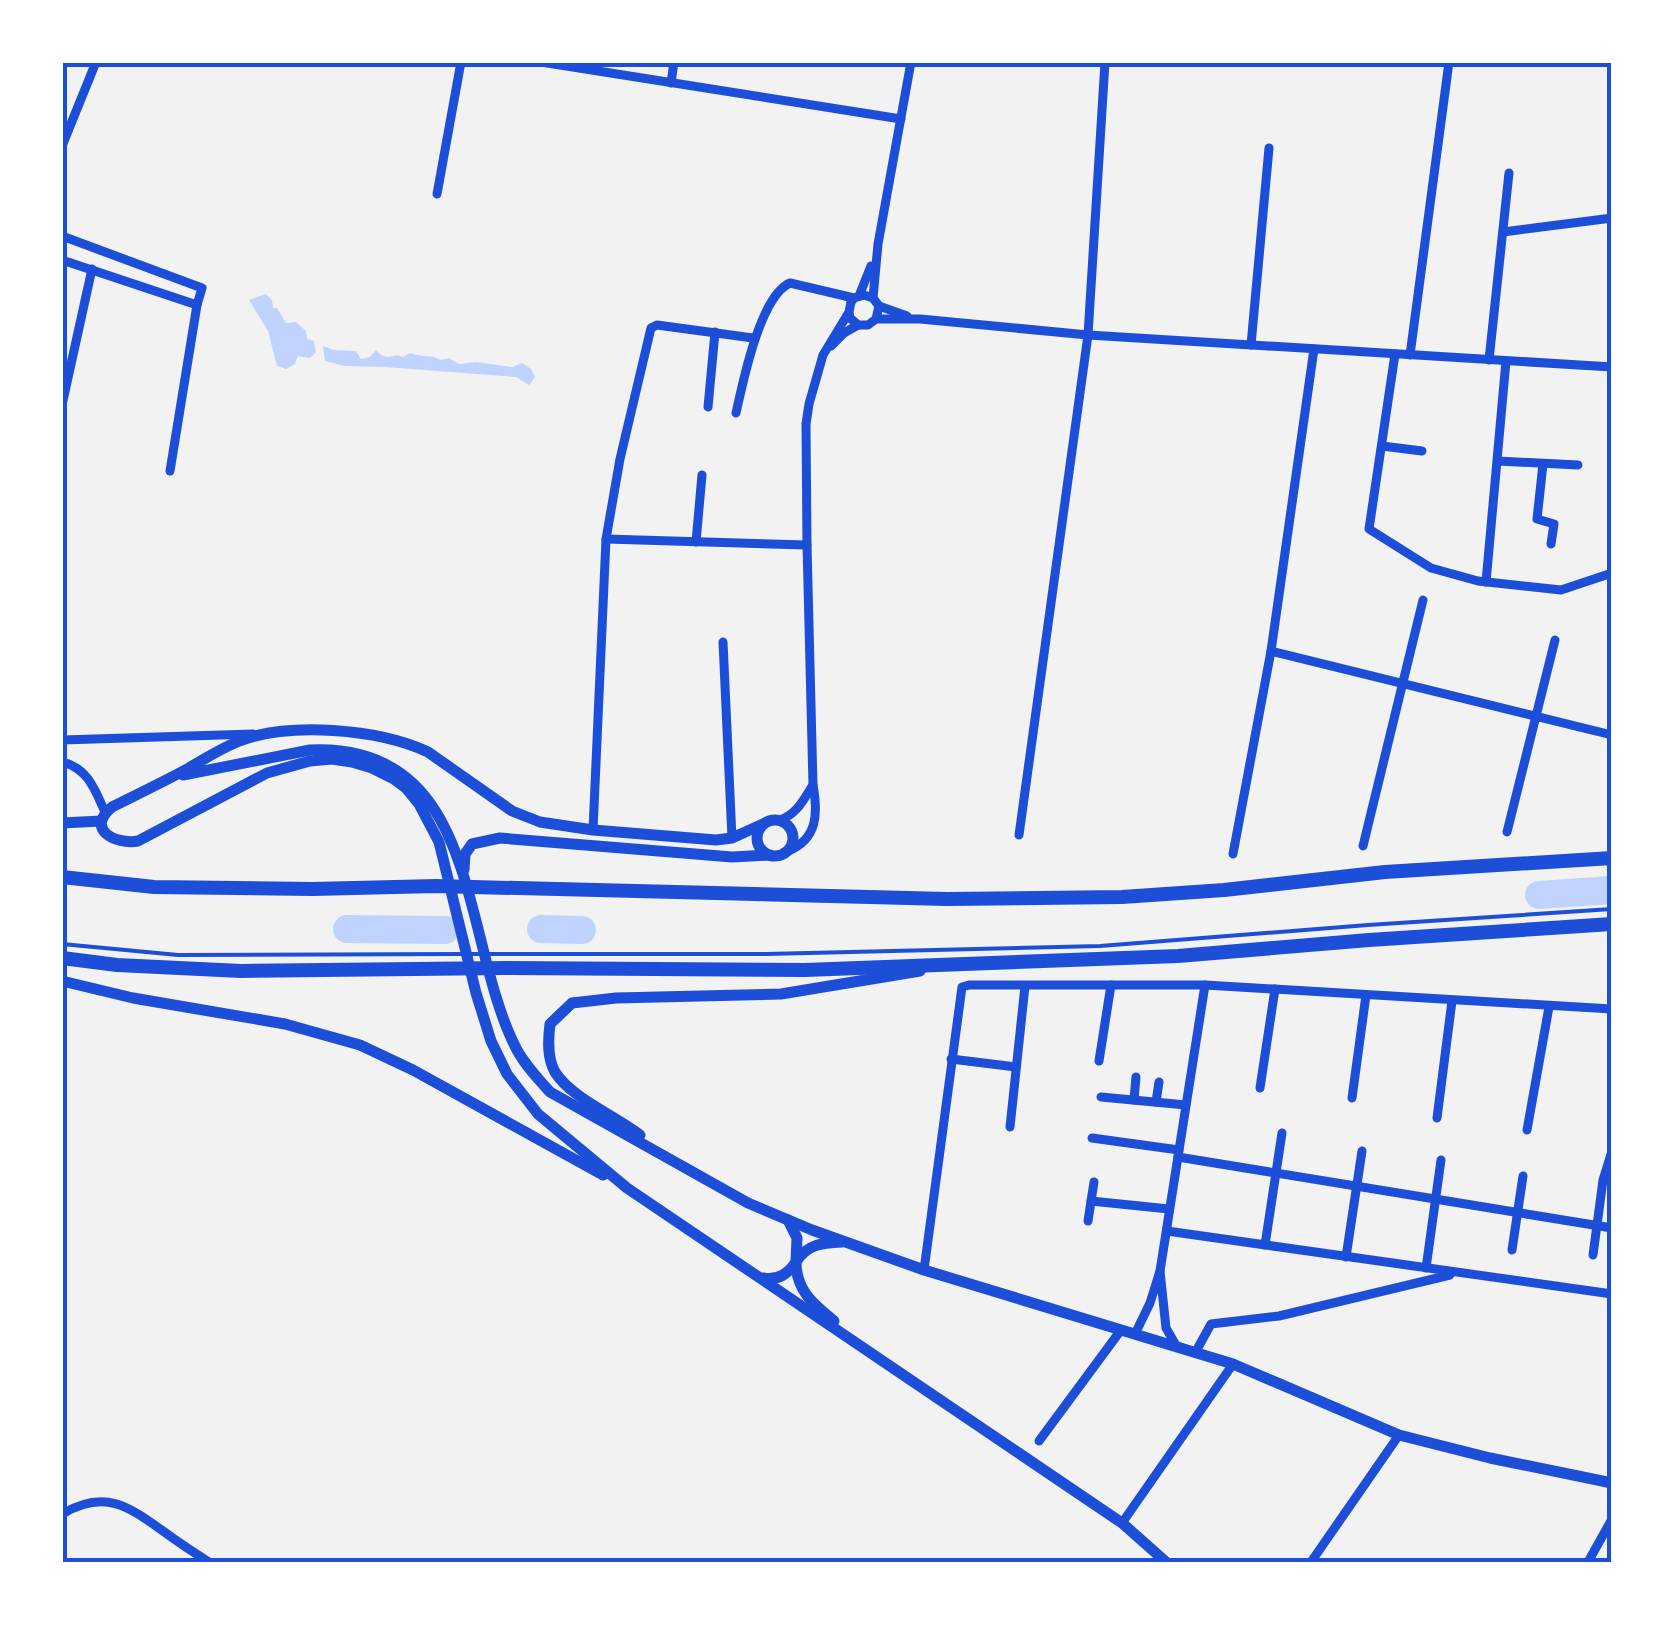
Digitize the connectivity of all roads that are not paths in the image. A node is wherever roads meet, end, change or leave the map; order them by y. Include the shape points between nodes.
1 (96, 62) edge
2 (460, 62) edge
3 (541, 62) edge
4 (674, 62) edge
5 (911, 62) edge
6 (1106, 62) edge
7 (1449, 62) edge
8 (670, 83) junction
9 (901, 119) junction
10 (62, 146) edge
11 (1269, 148) dead end
12 (1510, 173) dead end
13 (437, 194) dead end
14 (1612, 218) edge
15 (1503, 232) junction
16 (62, 236) edge
17 (878, 244) junction
18 (62, 260) edge
19 (92, 269) junction
20 (857, 297) junction
21 (876, 302) junction
22 (197, 305) junction
23 (848, 312) junction
24 (876, 320) junction
25 (920, 320) junction
26 (858, 325) junction
27 (715, 332) junction
28 (1088, 335) junction
29 (753, 338) junction
30 (1251, 345) junction
31 (1314, 349) junction
32 (1395, 354) junction
33 (1410, 354) junction
34 (823, 355) junction
35 (1489, 360) junction
36 (1506, 360) junction
37 (1612, 367) edge
38 (62, 405) edge
39 (708, 407) dead end
40 (736, 413) dead end
41 (1382, 446) junction
42 (1422, 452) dead end
43 (1498, 461) junction
44 (1543, 464) junction
45 (1578, 465) dead end
46 (170, 471) dead end
47 (702, 475) dead end
48 (606, 540) junction
49 (696, 542) junction
50 (1551, 544) dead end
51 (807, 545) junction
52 (1612, 573) edge
53 (1486, 582) junction
54 (1423, 600) dead end
55 (1555, 640) dead end
56 (723, 642) dead end
57 (1271, 651) junction
58 (1403, 683) junction
59 (1536, 716) junction
60 (275, 733) junction
61 (1612, 735) edge
62 (62, 740) edge
63 (62, 762) edge
64 (167, 780) junction
65 (813, 785) junction
66 (103, 817) junction
67 (780, 820) junction
68 (62, 822) edge
69 (762, 824) junction
70 (593, 830) junction
71 (1507, 832) dead end
72 (1019, 835) dead end
73 (732, 838) junction
74 (1363, 846) dead end
75 (788, 851) junction
76 (1232, 854) dead end
77 (770, 856) junction
78 (1612, 858) edge
79 (62, 877) edge
80 (464, 879) junction
81 (1612, 909) edge
82 (1612, 924) edge
83 (62, 944) edge
84 (62, 958) edge
85 (949, 966) junction
86 (62, 981) edge
87 (1111, 985) junction
88 (1205, 985) junction
89 (1025, 986) junction
90 (1275, 989) junction
91 (1366, 995) junction
92 (1452, 1001) junction
93 (1548, 1007) junction
94 (1612, 1010) edge
95 (951, 1059) junction
96 (1100, 1061) dead end
97 (1016, 1067) junction
98 (1136, 1077) dead end
99 (1160, 1082) dead end
100 (1260, 1088) dead end
101 (1101, 1097) dead end
102 (1352, 1098) dead end
103 (1134, 1100) junction
104 (1156, 1102) junction
105 (1186, 1105) junction
106 (1437, 1118) dead end
107 (1010, 1128) dead end
108 (1526, 1130) dead end
109 (1282, 1134) dead end
110 (1092, 1138) dead end
111 (1362, 1151) dead end
112 (1612, 1151) edge
113 (1178, 1154) junction
114 (667, 1156) junction
115 (1440, 1160) dead end
116 (1276, 1173) junction
117 (1523, 1176) dead end
118 (1094, 1182) dead end
119 (1356, 1186) junction
120 (627, 1188) junction
121 (1436, 1199) junction
122 (1091, 1201) junction
123 (1169, 1208) junction
124 (1518, 1213) junction
125 (788, 1220) junction
126 (1088, 1222) dead end
127 (1597, 1226) junction
128 (1612, 1228) edge
129 (1166, 1230) junction
130 (848, 1242) junction
131 (1265, 1245) junction
132 (1512, 1250) dead end
133 (1593, 1254) dead end
134 (1346, 1257) junction
135 (796, 1262) junction
136 (1426, 1268) junction
137 (924, 1270) junction
138 (1160, 1270) junction
139 (1458, 1273) junction
140 (759, 1277) junction
141 (1612, 1294) edge
142 (1120, 1330) junction
143 (1135, 1334) junction
144 (1177, 1347) junction
145 (1195, 1353) junction
146 (1232, 1364) junction
147 (900, 1373) junction
148 (1399, 1435) junction
149 (1040, 1440) dead end
150 (1612, 1483) edge
151 (62, 1514) edge
152 (1612, 1519) edge
153 (1122, 1523) junction
154 (209, 1562) edge
155 (1166, 1562) edge
156 (1311, 1562) edge
157 (1588, 1562) edge

1 - 10 street
2 - 13 street
3 - 8 street
4 - 8 street
5 - 9 street
6 - 28 street
7 - 33 street
8 - 9 street
9 - 17 street
11 - 30 street
12 - 15 street
14 - 15 street
15 - 35 street
16 - 22 street via 202,288
17 - 20 street
17 - 21 street
18 - 19 street
19 - 22 street
19 - 38 street
20 - 21 street
20 - 23 street
20 - 29 street via 784,284
21 - 24 street
21 - 25 street
22 - 46 street
23 - 26 street
23 - 34 street
24 - 25 street
24 - 26 street
25 - 28 street
26 - 34 street
27 - 29 street
27 - 39 street
27 - 48 street via 653,326
28 - 30 street
28 - 72 street
29 - 40 street
30 - 31 street
31 - 32 street
31 - 57 street
32 - 33 street
32 - 41 street
33 - 35 street
34 - 51 street via 806,424
35 - 36 street
36 - 37 street
36 - 43 street
41 - 42 street
41 - 53 street via 1369,528 1431,568
43 - 44 street
43 - 53 street
44 - 45 street
44 - 50 street via 1537,518 1554,524
47 - 49 street
48 - 49 street
48 - 70 street
49 - 51 street
51 - 65 street
52 - 53 street via 1562,590
54 - 58 street
55 - 59 street
56 - 73 street
57 - 58 street
57 - 76 street
58 - 59 street
58 - 74 street
59 - 61 street
59 - 71 street
60 - 62 street
60 - 64 main road via 238,741
60 - 70 main road via 341,730 396,740 428,752 528,818
63 - 66 street via 90,778
64 - 66 main road via 112,806
64 - 80 main road via 310,750 368,756 395,768 434,807
65 - 67 street via 799,809
65 - 75 street via 812,832
66 - 68 main road
66 - 120 main road via 110,837 138,840 268,773 310,761 372,768 406,788 443,854 496,1054 553,1128
67 - 69 main road
67 - 75 main road via 792,831
69 - 73 main road
69 - 77 main road via 757,842
70 - 73 main road
75 - 77 main road
77 - 80 main road via 500,838 472,844
78 - 79 highway via 1178,894 1032,899 172,887
80 - 114 main road via 502,1018 531,1073 550,1092
81 - 83 lane via 1100,946 894,952 178,955
82 - 85 highway
84 - 85 highway via 241,971
85 - 114 main road via 781,994 572,1003 550,1024 556,1074
86 - 120 main road via 360,1045
87 - 88 street
87 - 89 street
87 - 96 street
88 - 90 street
88 - 105 street
89 - 95 street via 962,987
89 - 97 street
90 - 91 street
90 - 100 street
91 - 92 street
91 - 102 street
92 - 93 street
92 - 106 street
93 - 94 street
93 - 108 street
95 - 97 street
95 - 137 street
97 - 107 street
98 - 103 street
99 - 104 street
101 - 103 street
103 - 104 street
104 - 105 street
105 - 113 street
109 - 116 street
110 - 113 street
111 - 119 street
112 - 127 street
113 - 116 street
113 - 123 street
114 - 125 main road
115 - 121 street
116 - 119 street
116 - 131 street
117 - 124 street
118 - 122 street
119 - 121 street
119 - 134 street
120 - 140 main road
121 - 124 street
121 - 136 street
122 - 123 street
122 - 126 street
123 - 129 street
124 - 127 street
124 - 132 street
125 - 130 main road
125 - 135 main road via 797,1238
127 - 128 street
127 - 133 street
129 - 131 street
129 - 138 street
130 - 135 main road via 812,1246
130 - 137 main road
131 - 134 street
134 - 136 street
135 - 140 main road via 778,1278
135 - 147 main road via 809,1299
136 - 139 street
137 - 142 main road
138 - 143 street
138 - 144 street via 1166,1328
139 - 141 street
139 - 145 street via 1279,1316 1211,1324
140 - 147 main road
142 - 143 main road
142 - 149 street
143 - 144 main road
144 - 145 main road
145 - 146 main road
146 - 148 main road
146 - 153 street
147 - 153 main road
148 - 150 main road
148 - 156 street
151 - 154 street via 105,1501 130,1508
152 - 157 street
153 - 155 main road

